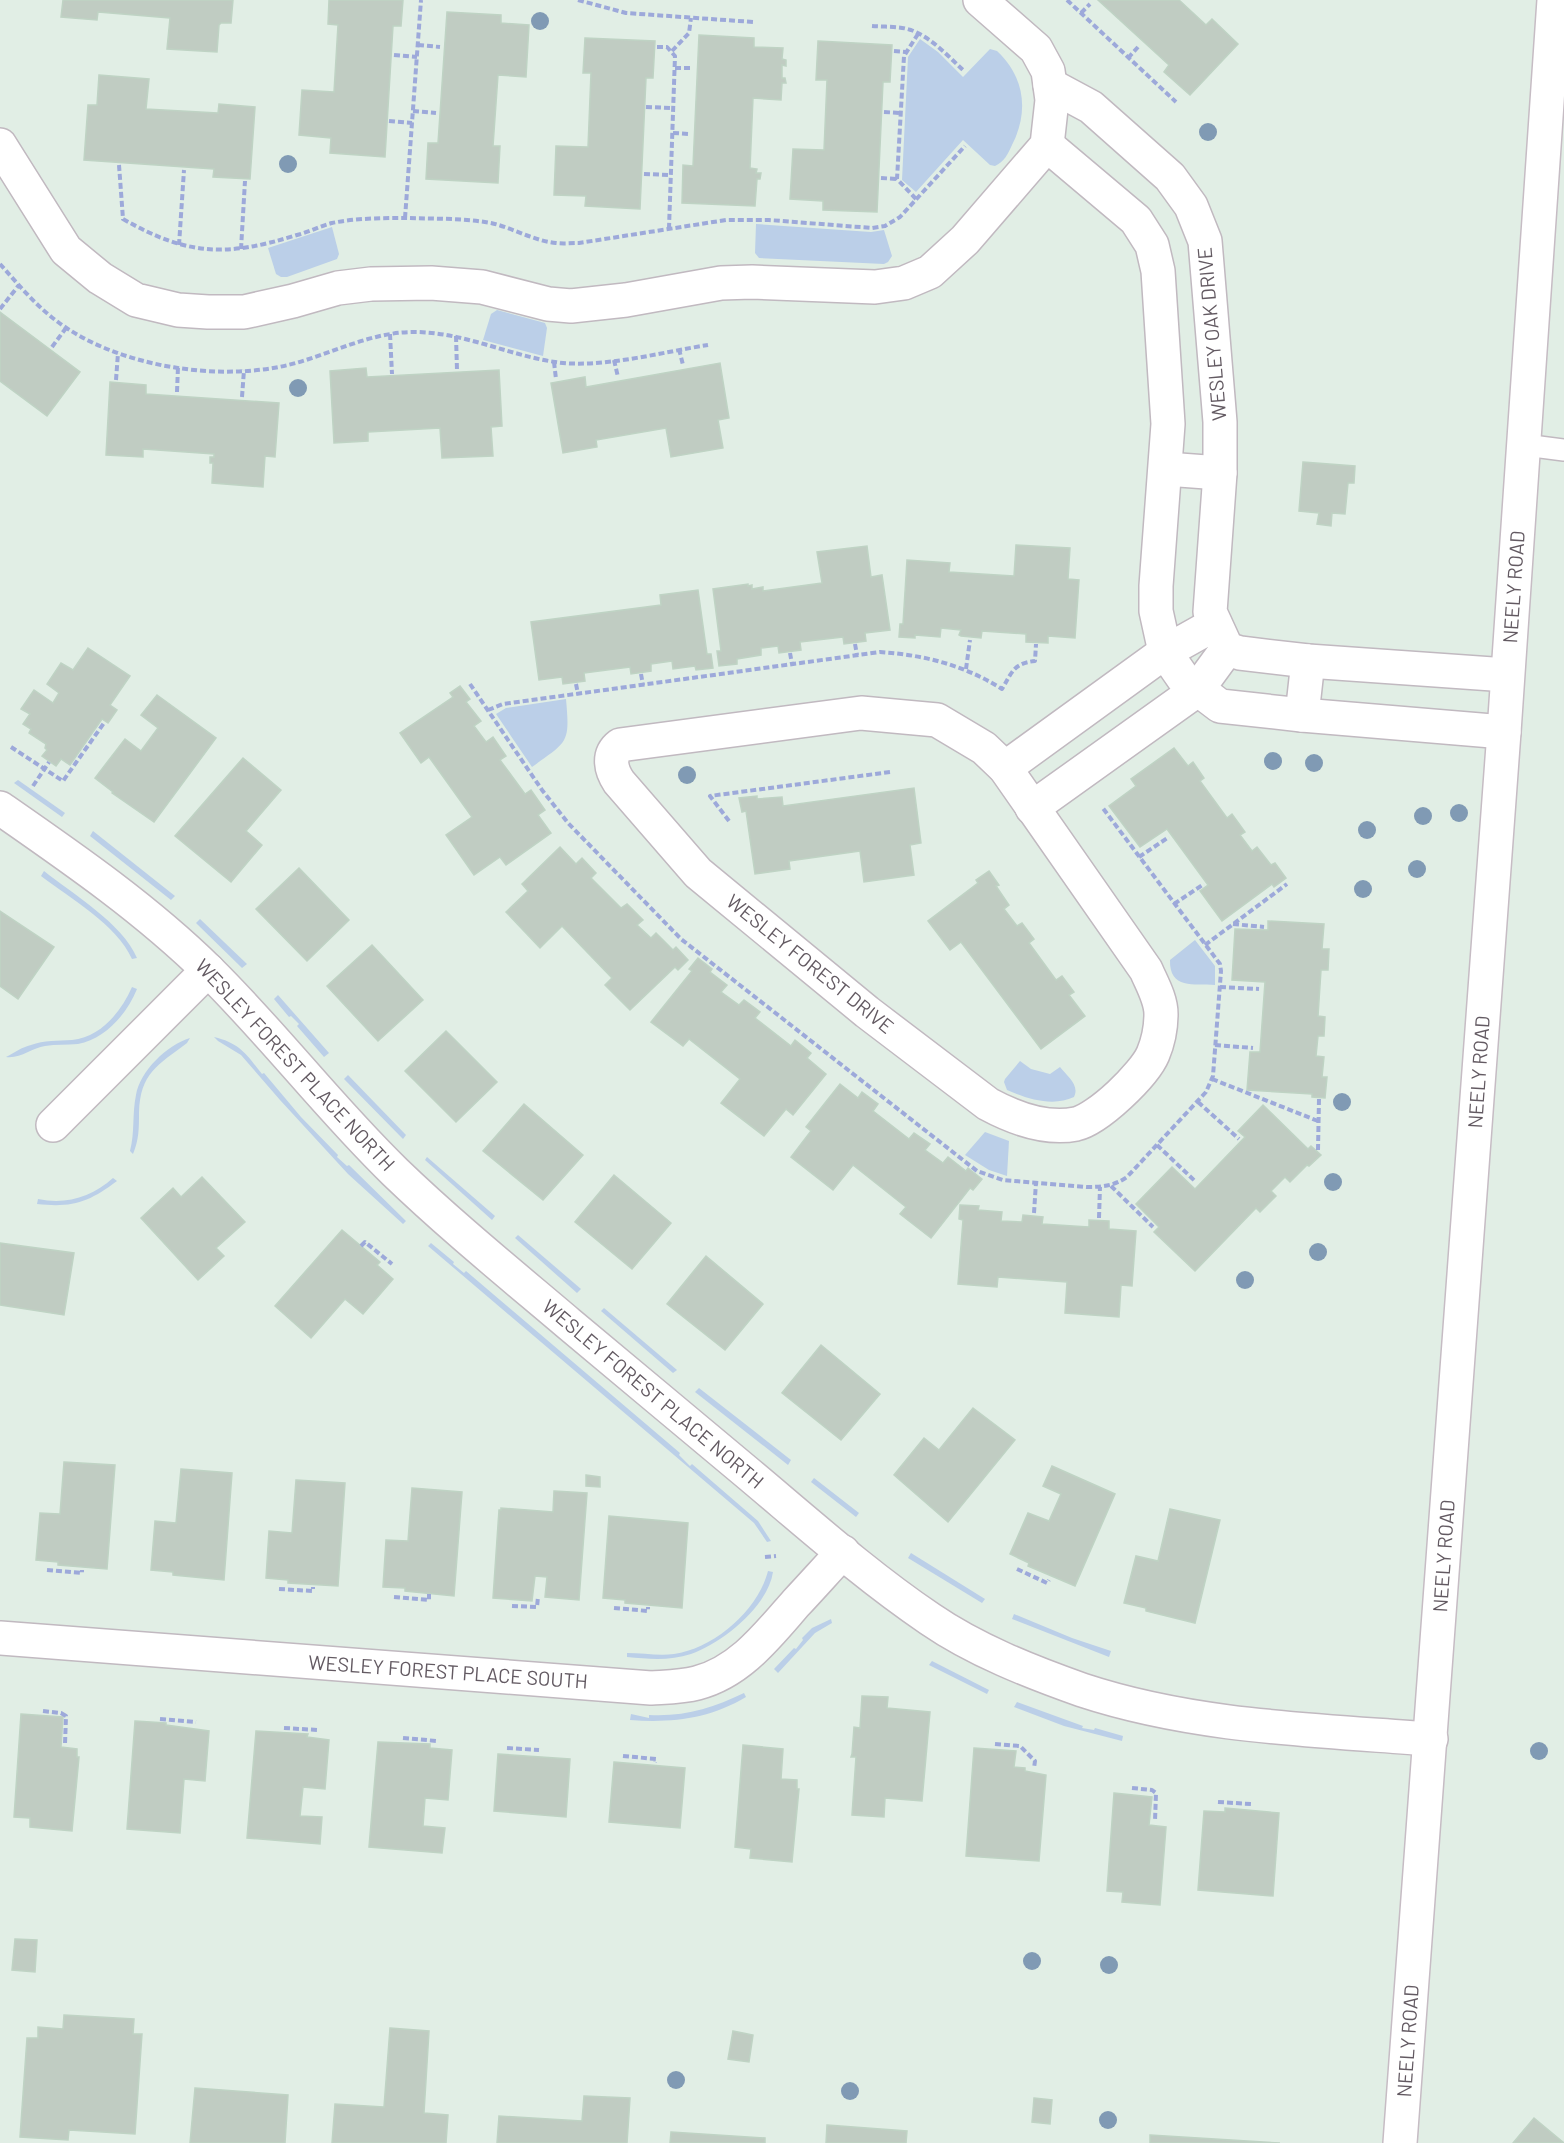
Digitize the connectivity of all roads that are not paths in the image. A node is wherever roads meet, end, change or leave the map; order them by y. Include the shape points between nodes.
1 (980, 0) edge
2 (1554, 0) edge
3 (1050, 85) junction
4 (0, 145) edge
5 (1047, 145) junction
6 (1524, 445) junction
7 (1564, 450) edge
8 (1166, 469) junction
9 (1220, 473) junction
10 (1221, 637) junction
11 (1165, 652) junction
12 (1308, 661) junction
13 (1507, 675) junction
14 (1197, 690) junction
15 (1302, 715) junction
16 (1504, 732) junction
17 (1005, 768) junction
18 (0, 808) edge
19 (1032, 808) junction
20 (208, 970) junction
21 (53, 1125) dead end
22 (843, 1552) junction
23 (0, 1638) edge
24 (1431, 1739) junction
25 (1400, 2143) edge

1 - 3 street via 1036,49 1048,71
2 - 6 street, NEELY ROAD
3 - 5 street
3 - 9 street, WESLEY OAK DRIVE via 1091,108 1170,177 1191,206 1205,240 1220,422
4 - 5 street via 66,250 100,278 136,300 178,310 244,312 371,284 482,287 571,306 721,283 875,287 904,283 930,272 965,240
5 - 8 street via 1136,220 1152,245 1158,271 1168,424
6 - 7 lane
6 - 13 street, NEELY ROAD
8 - 9 street
8 - 11 street via 1156,586 1156,611
9 - 10 street, WESLEY OAK DRIVE via 1209,612
10 - 11 street
10 - 12 street via 1240,653
10 - 14 street
11 - 14 street
11 - 17 street
12 - 13 street
12 - 15 street
13 - 16 street, NEELY ROAD
14 - 15 street via 1220,706
14 - 19 street
15 - 16 street
16 - 24 street, NEELY ROAD
17 - 19 street, WESLEY FOREST DRIVE
17 - 19 street, WESLEY FOREST DRIVE via 984,748 937,720 861,713 620,745 611,759 619,783 698,873 867,1012 1004,1113 1056,1126 1078,1124 1113,1103 1142,1071 1159,1035 1161,1012 1146,970
18 - 20 street, WESLEY FOREST PLACE NORTH via 87,870
20 - 21 street
20 - 22 street, WESLEY FOREST PLACE NORTH via 355,1131 438,1213
22 - 23 street, WESLEY FOREST PLACE SOUTH via 764,1641 743,1659 716,1676 674,1687
22 - 24 street, WESLEY FOREST PLACE NORTH via 932,1621 979,1647 1080,1689 1143,1707 1216,1720
24 - 25 street, NEELY ROAD

